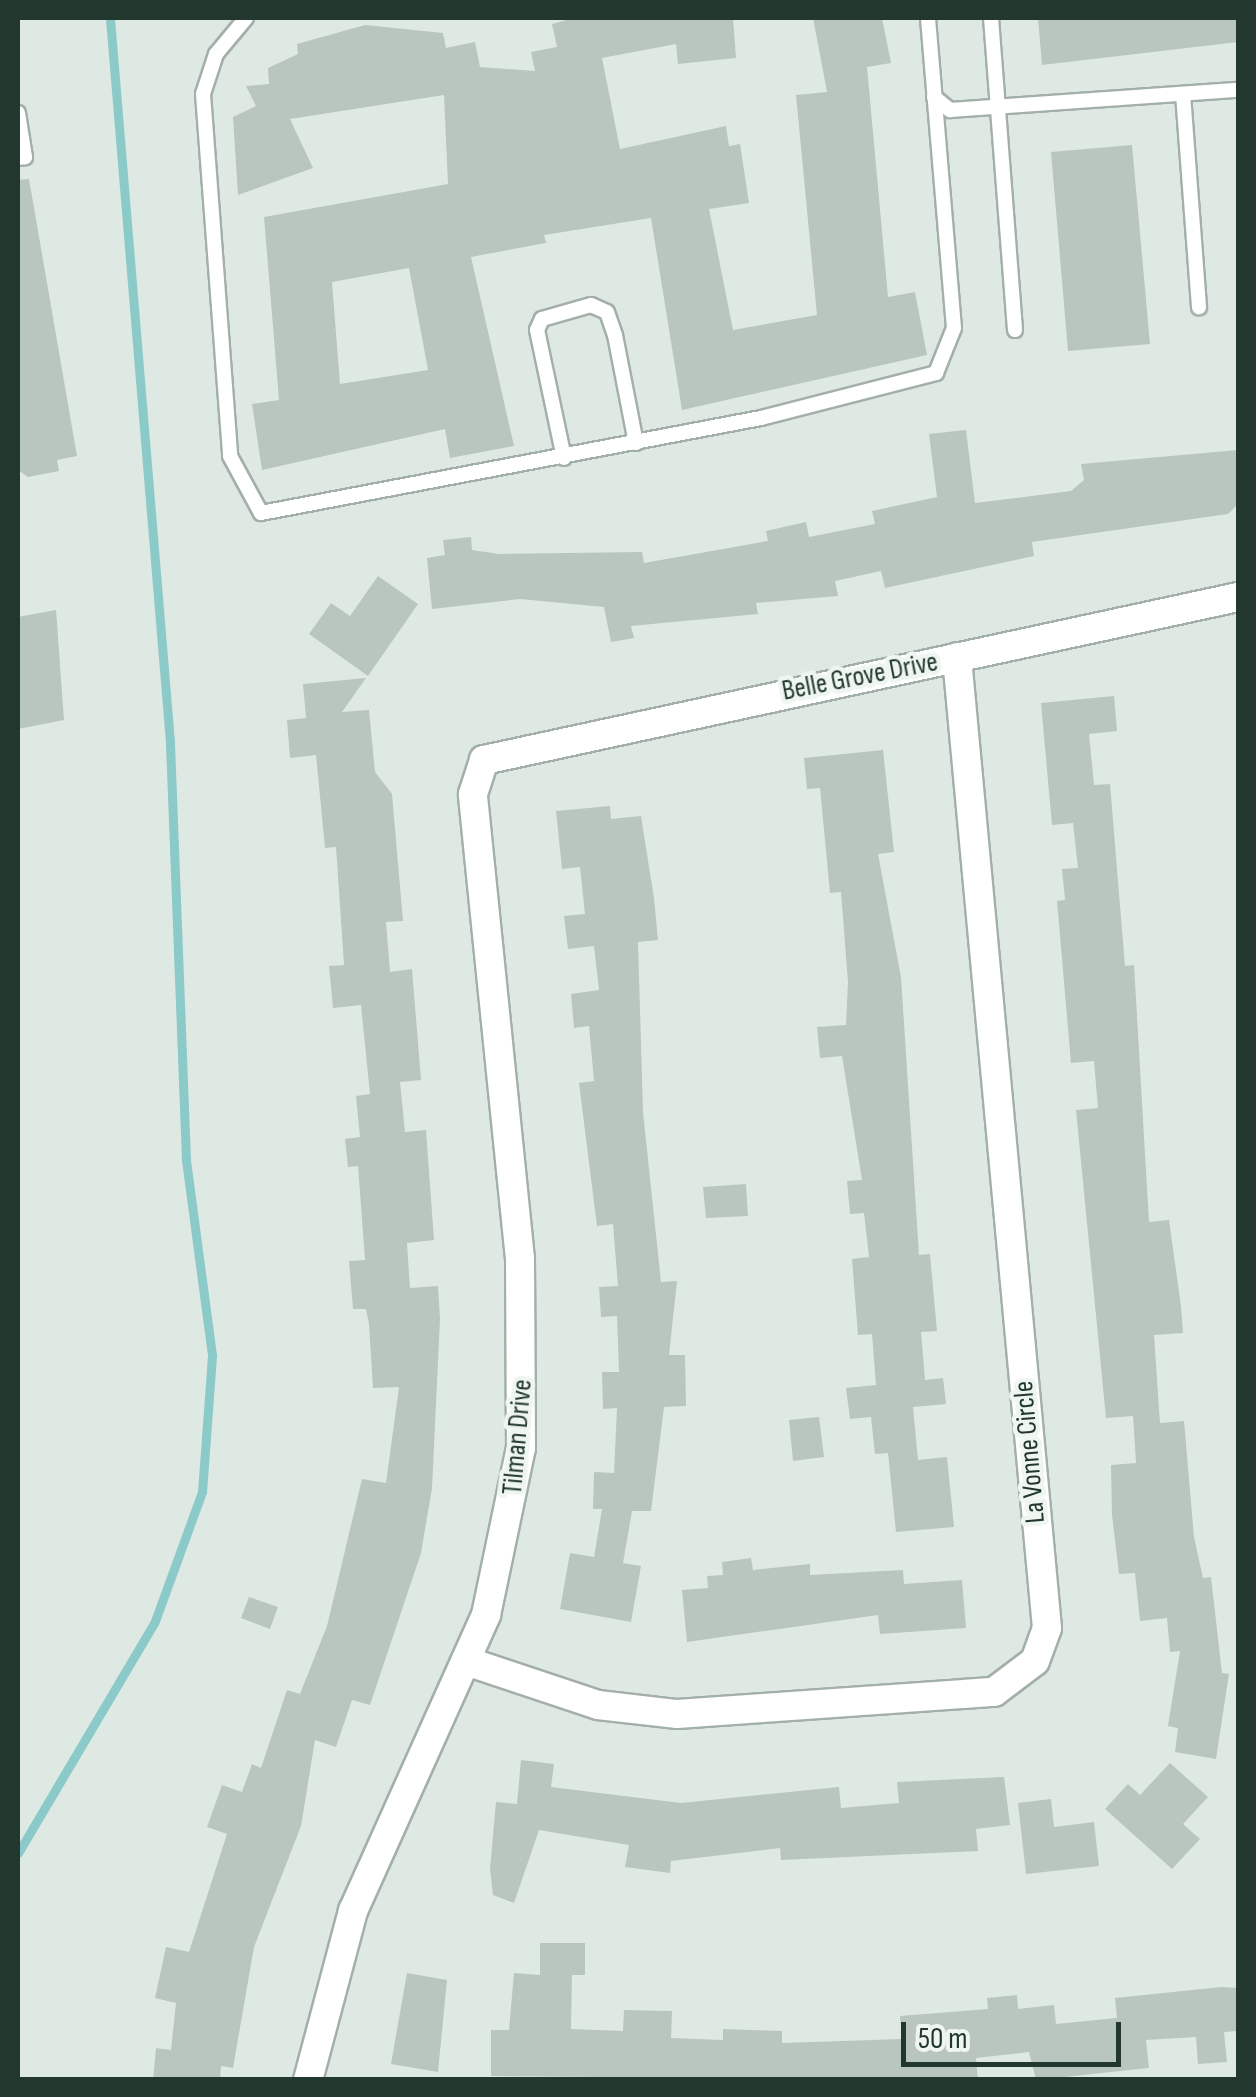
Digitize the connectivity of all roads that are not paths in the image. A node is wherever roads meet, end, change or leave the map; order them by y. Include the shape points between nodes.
1 (246, 18) edge
2 (928, 18) edge
3 (991, 18) edge
4 (1238, 90) edge
5 (1183, 94) junction
6 (934, 96) junction
7 (999, 106) junction
8 (18, 113) edge
9 (18, 158) edge
10 (1199, 307) dead end
11 (1015, 330) dead end
12 (636, 443) junction
13 (564, 458) junction
14 (1238, 597) edge
15 (957, 658) junction
16 (484, 760) joint
17 (470, 1662) junction
18 (308, 2080) edge

1 - 13 lane via 216,54 203,94 230,456 242,492 262,513 305,510
2 - 6 lane
3 - 7 lane
4 - 5 lane
5 - 7 lane
5 - 10 lane
6 - 7 lane via 950,110
6 - 12 lane via 954,328 936,373
7 - 11 lane
8 - 9 lane via 25,157
12 - 13 lane
12 - 13 lane via 607,312 591,305 542,320 538,330
14 - 15 street, Belle Grove Drive
15 - 16 street, Belle Grove Drive
15 - 17 street, La Vonne Circle via 1046,1628 1035,1661 994,1692 691,1714 598,1705
16 - 17 street, Tilman Drive via 472,794 524,1388 503,1554
17 - 18 street, Tilman Drive via 352,1911

